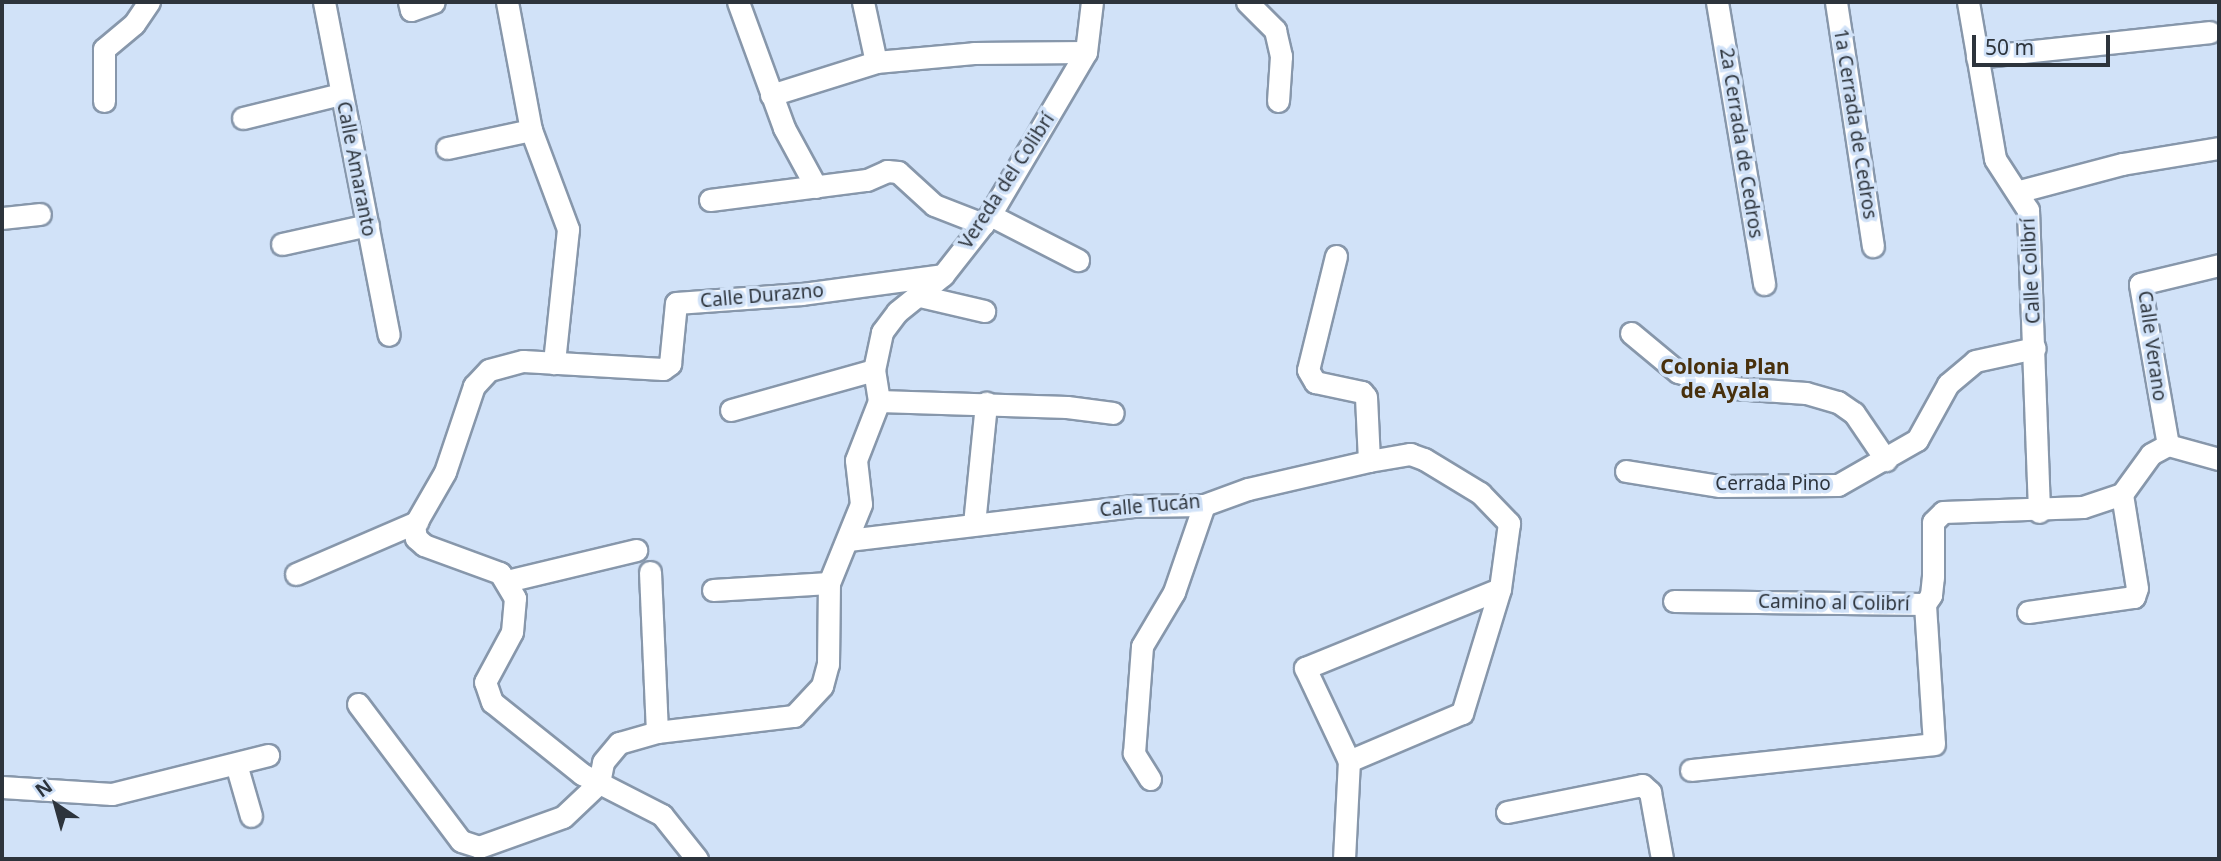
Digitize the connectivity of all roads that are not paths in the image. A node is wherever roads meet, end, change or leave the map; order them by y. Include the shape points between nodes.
1 (149, 2) edge
2 (324, 2) edge
3 (409, 2) edge
4 (433, 2) edge
5 (507, 2) edge
6 (738, 2) edge
7 (863, 2) edge
8 (1092, 2) edge
9 (1247, 2) edge
10 (1717, 2) edge
11 (1836, 2) edge
12 (1968, 2) edge
13 (2210, 32) dead end
14 (1086, 52) junction
15 (1978, 57) junction
16 (876, 62) junction
17 (341, 94) junction
18 (771, 95) junction
19 (104, 101) dead end
20 (1278, 101) dead end
21 (243, 118) dead end
22 (531, 130) junction
23 (447, 148) dead end
24 (2219, 148) edge
25 (816, 187) junction
26 (2020, 191) junction
27 (710, 200) dead end
28 (40, 214) dead end
29 (2, 218) edge
30 (987, 219) junction
31 (368, 225) junction
32 (282, 244) dead end
33 (1873, 246) dead end
34 (1336, 256) dead end
35 (1078, 260) dead end
36 (2219, 265) edge
37 (943, 275) junction
38 (1764, 284) dead end
39 (920, 296) junction
40 (984, 311) dead end
41 (1631, 333) dead end
42 (389, 335) dead end
43 (2035, 348) junction
44 (554, 363) junction
45 (874, 370) junction
46 (879, 401) junction
47 (986, 403) junction
48 (731, 410) dead end
49 (1113, 413) dead end
50 (2168, 445) junction
51 (2219, 459) edge
52 (1886, 460) junction
53 (1369, 461) junction
54 (1626, 471) dead end
55 (2122, 494) junction
56 (1204, 505) junction
57 (2039, 512) junction
58 (417, 522) junction
59 (974, 524) junction
60 (848, 540) junction
61 (636, 550) dead end
62 (650, 572) dead end
63 (296, 574) dead end
64 (507, 581) junction
65 (828, 583) junction
66 (1500, 589) junction
67 (713, 590) dead end
68 (1674, 601) dead end
69 (1925, 604) junction
70 (2028, 611) dead end
71 (358, 704) dead end
72 (657, 732) junction
73 (268, 755) dead end
74 (1349, 761) junction
75 (236, 764) junction
76 (1691, 770) dead end
77 (1150, 779) dead end
78 (599, 783) junction
79 (2, 787) edge
80 (1507, 812) dead end
81 (251, 816) dead end
82 (697, 859) edge
83 (1344, 859) edge
84 (1662, 859) edge

1 - 19 street via 134,24 104,49
2 - 17 street, Calle Amaranto
3 - 4 street via 411,10
5 - 22 street
6 - 18 street
7 - 16 street
8 - 14 street, Vereda del Colibrí
9 - 20 street via 1275,30 1281,55
10 - 38 street, 2a Cerrada de Cedros
11 - 33 street, 1a Cerrada de Cedros
12 - 15 street, Calle Colibrí
13 - 15 street
14 - 16 street via 974,53
14 - 30 street, Vereda del Colibrí
15 - 26 street, Calle Colibrí via 1995,159
16 - 18 street
17 - 21 street
17 - 31 street, Calle Amaranto
18 - 25 street
22 - 23 street
22 - 44 street via 568,229
24 - 26 street via 2122,164
25 - 27 street
25 - 30 street via 898,172 934,205
26 - 43 street, Calle Colibrí via 2028,210
28 - 29 street
30 - 35 street
30 - 37 street, Vereda del Colibrí
31 - 32 street
31 - 42 street, Calle Amaranto
34 - 53 street via 1308,370 1315,382 1362,392 1366,397
36 - 50 street, Calle Verano via 2140,284
37 - 39 street, Vereda del Colibrí
37 - 44 street, Calle Durazno via 802,294 676,303 670,364 663,369
39 - 40 street
39 - 45 street, Vereda del Colibrí via 897,312 882,332
41 - 52 street via 1678,372 1734,388 1806,393 1838,402 1854,413
43 - 52 street, Cerrada Pino via 1975,361 1948,384 1917,440
43 - 57 street, Calle Colibrí
44 - 58 street via 504,363 484,375 458,426 445,472
45 - 46 street, Vereda del Colibrí
45 - 48 street
46 - 47 street
46 - 60 street via 856,460 861,505
47 - 49 street
47 - 59 street
50 - 51 street
50 - 55 street via 2151,454
52 - 54 street, Cerrada Pino via 1838,485 1800,487 1720,486
53 - 56 street, Calle Tucán via 1235,492
53 - 66 street, Calle Tucán via 1410,454 1480,493 1509,523
55 - 57 street, Camino al Colibrí via 2083,507
55 - 70 street via 2137,589 2134,597
56 - 59 street, Calle Tucán via 1135,506
56 - 77 street via 1174,592 1142,646 1134,753
57 - 69 street, Camino al Colibrí via 1943,512 1933,522 1932,586
58 - 63 street
58 - 64 street via 414,532 424,545 480,564
59 - 60 street, Calle Tucán
60 - 65 street
61 - 64 street
62 - 72 street
64 - 78 street via 516,614 512,632 485,682 485,693
65 - 67 street
65 - 72 street via 828,664 822,686 810,703 794,716
66 - 74 street via 1462,713
66 - 74 street via 1305,668
68 - 69 street, Camino al Colibrí
69 - 76 street via 1934,744
71 - 78 street via 461,841 479,847 564,817
72 - 78 street via 619,743 603,762
73 - 75 street
74 - 83 street
75 - 79 street via 111,794
75 - 81 street
78 - 82 street via 662,815
80 - 84 street via 1642,785 1650,792

